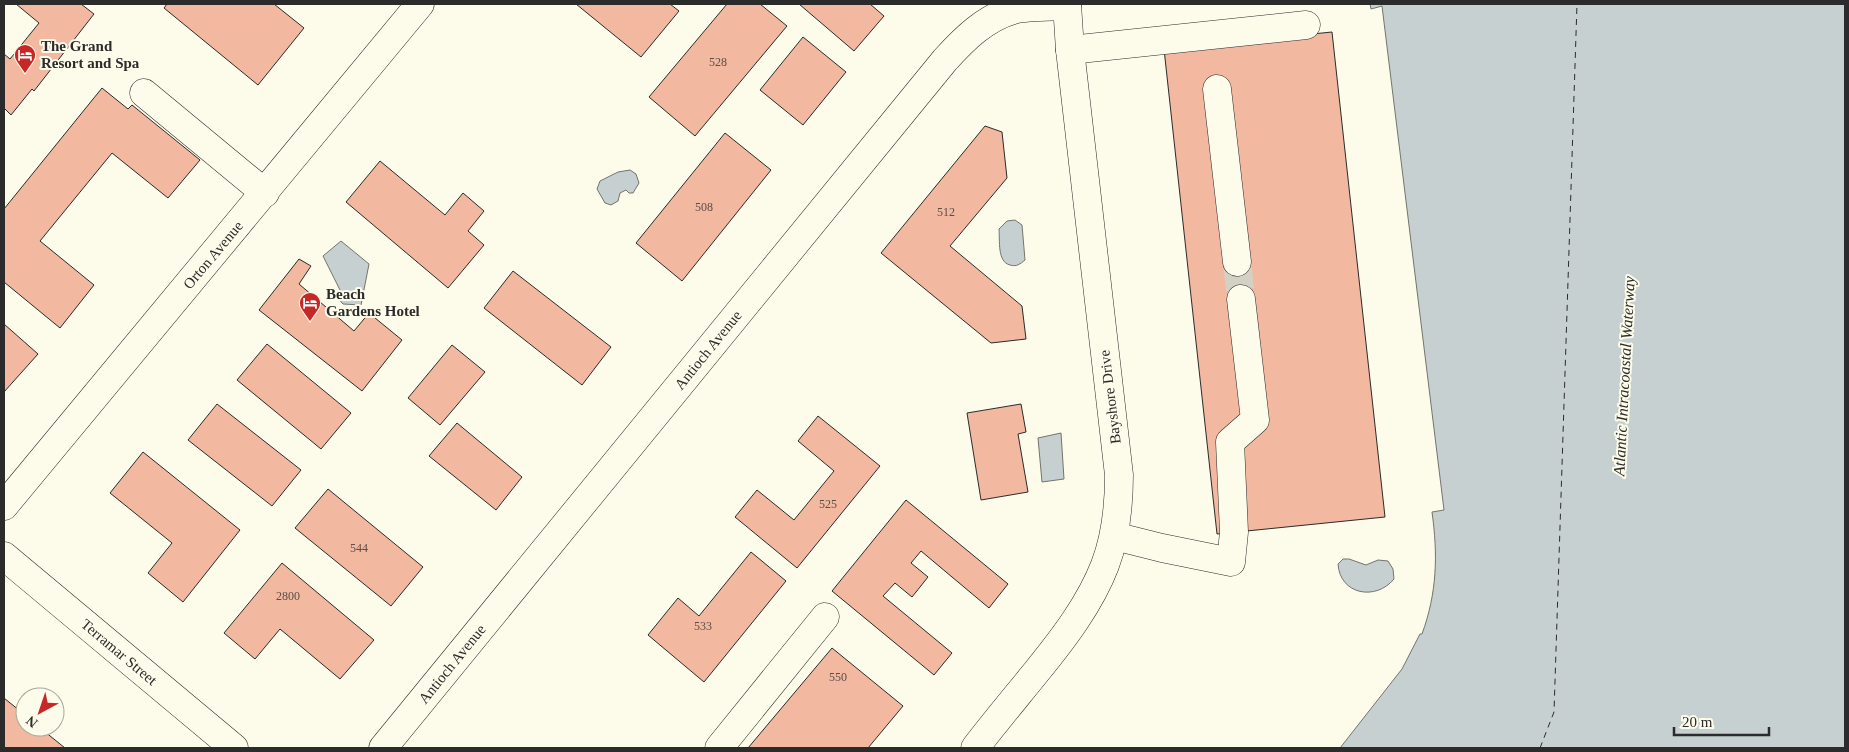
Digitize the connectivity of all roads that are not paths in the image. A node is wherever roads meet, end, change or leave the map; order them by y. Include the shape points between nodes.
1 (1067, 5) edge
2 (407, 9) edge
3 (1306, 25) dead end
4 (1070, 50) junction
5 (1216, 90) dead end
6 (144, 93) dead end
7 (265, 193) junction
8 (1237, 262) tunnel mouth
9 (1241, 299) tunnel mouth
10 (4, 506) edge
11 (1114, 536) junction
12 (4, 556) edge
13 (825, 617) dead end
14 (234, 748) edge
15 (383, 748) edge
16 (719, 748) edge
17 (975, 748) edge

1 - 4 street, Bayshore Drive
1 - 15 street, Antioch Avenue via 1014,10 996,16 977,28 945,60
2 - 7 street, Orton Avenue
3 - 4 street
4 - 11 street, Bayshore Drive via 1120,475
5 - 8 street
6 - 7 street
7 - 10 street, Orton Avenue
9 - 11 street via 1255,420 1230,442 1234,532 1231,562
11 - 17 street, Bayshore Drive via 1105,566 1071,626
12 - 14 street, Terramar Street
13 - 16 street

